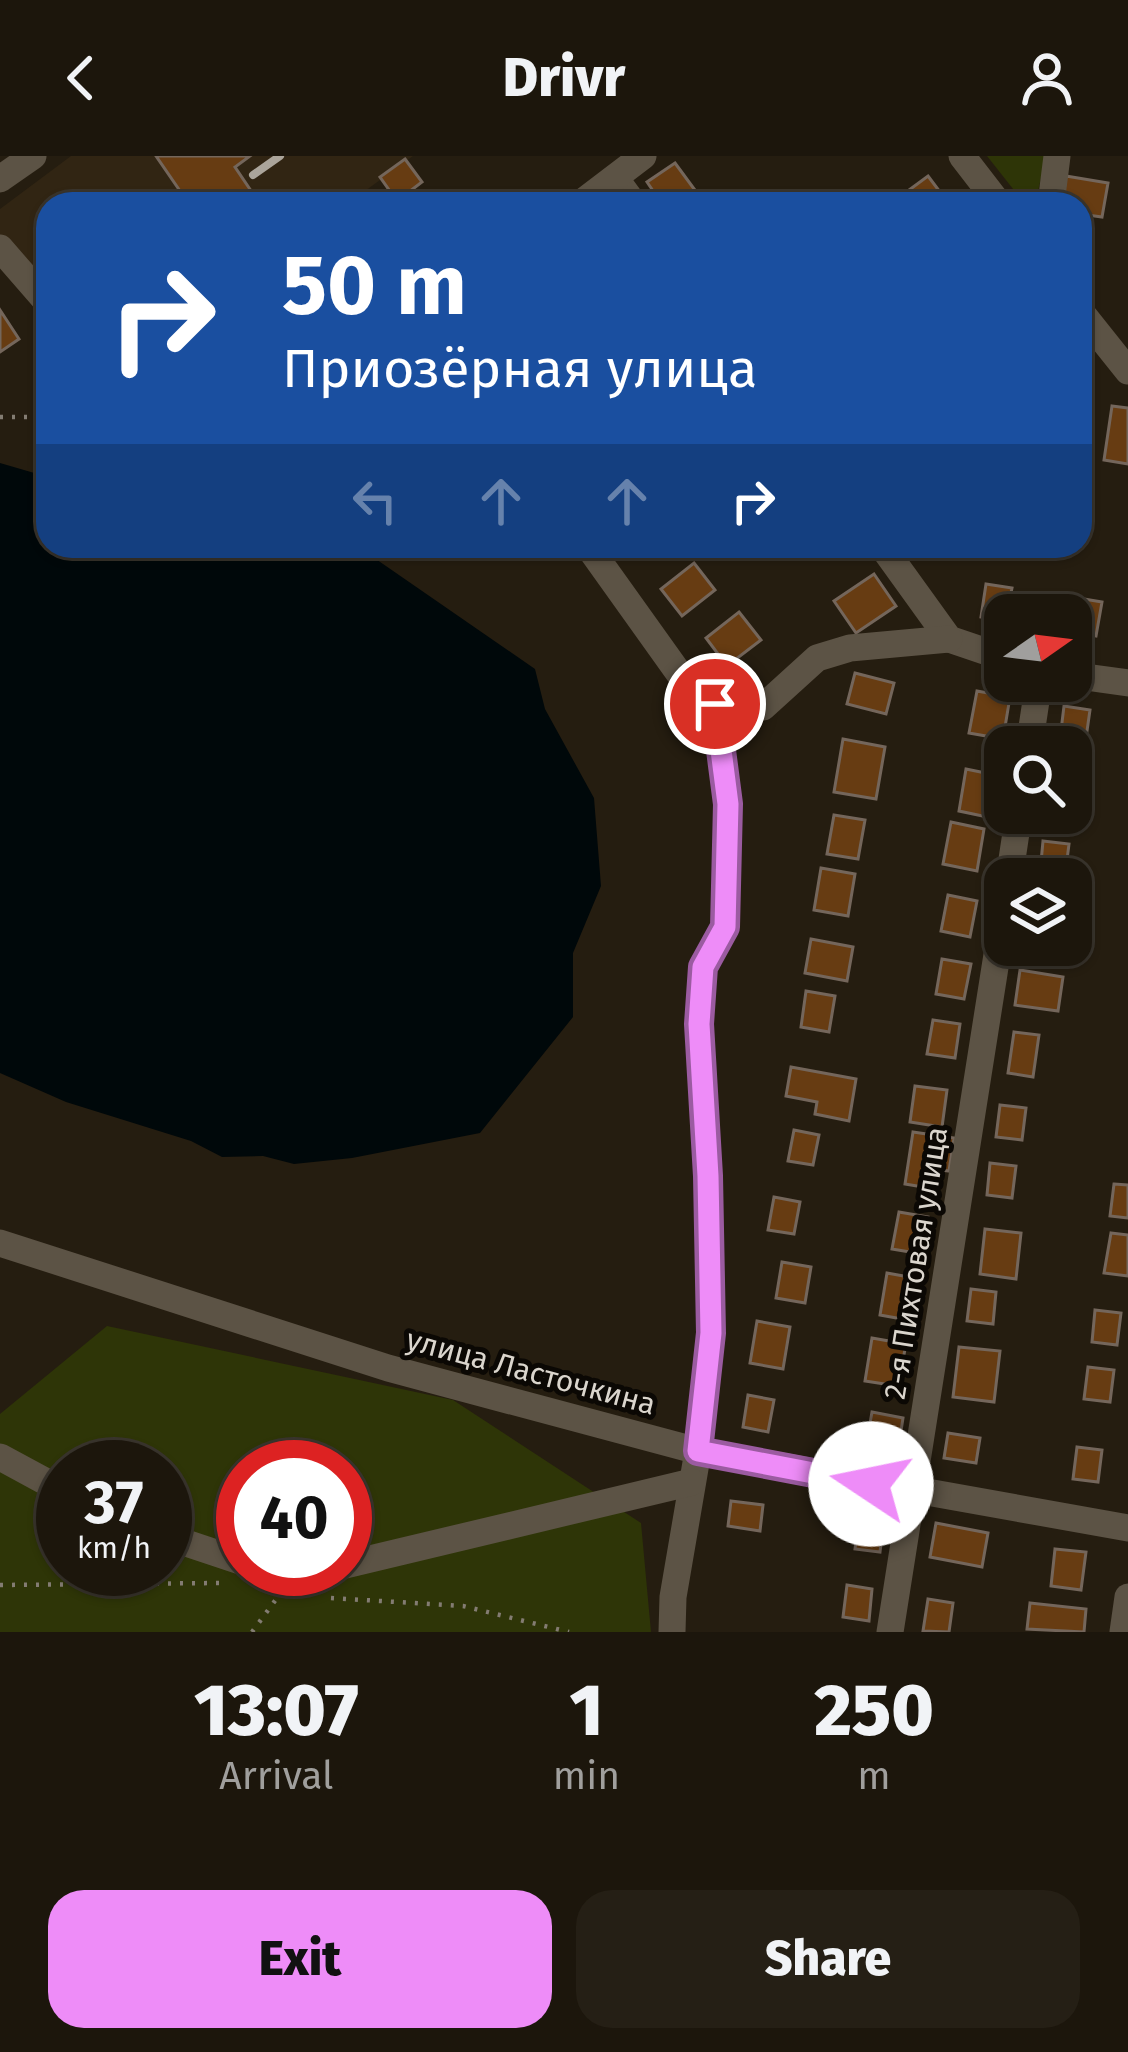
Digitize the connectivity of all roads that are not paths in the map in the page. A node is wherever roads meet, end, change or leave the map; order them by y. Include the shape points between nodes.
1 (33, 156) edge
2 (644, 156) edge
3 (962, 156) edge
4 (1057, 156) edge
5 (0, 178) edge
6 (614, 178) junction
7 (596, 192) edge
8 (625, 192) edge
9 (990, 192) edge
10 (1053, 192) edge
11 (0, 248) edge
12 (36, 289) edge
13 (1092, 326) edge
14 (1128, 371) edge
15 (597, 558) edge
16 (891, 558) edge
17 (950, 638) junction
18 (984, 650) edge
19 (1092, 678) edge
20 (1128, 683) edge
21 (715, 704) junction
22 (995, 966) edge
23 (0, 1243) edge
24 (698, 1451) junction
25 (0, 1457) edge
26 (36, 1477) edge
27 (692, 1482) junction
28 (914, 1493) junction
29 (1128, 1528) edge
30 (372, 1559) edge
31 (1128, 1598) edge
32 (672, 1632) edge
33 (890, 1632) edge
34 (1123, 1632) edge

1 - 5 street
2 - 6 street
3 - 9 street
4 - 10 street
6 - 7 street
6 - 8 street
11 - 12 street
13 - 14 street
15 - 21 street via 694,693
16 - 17 street
17 - 18 street
17 - 21 street via 833,653 764,707
19 - 20 street
21 - 24 street via 727,825 725,927 703,967 699,1024 711,1333
22 - 28 street, 2-я Пихтовая улица
23 - 24 street, улица Ласточкина via 388,1368
24 - 27 street
24 - 28 street, улица Ласточкина
25 - 26 street
27 - 30 street
27 - 32 street
28 - 29 street, улица Ласточкина
28 - 33 street, 2-я Пихтовая улица
31 - 34 street

